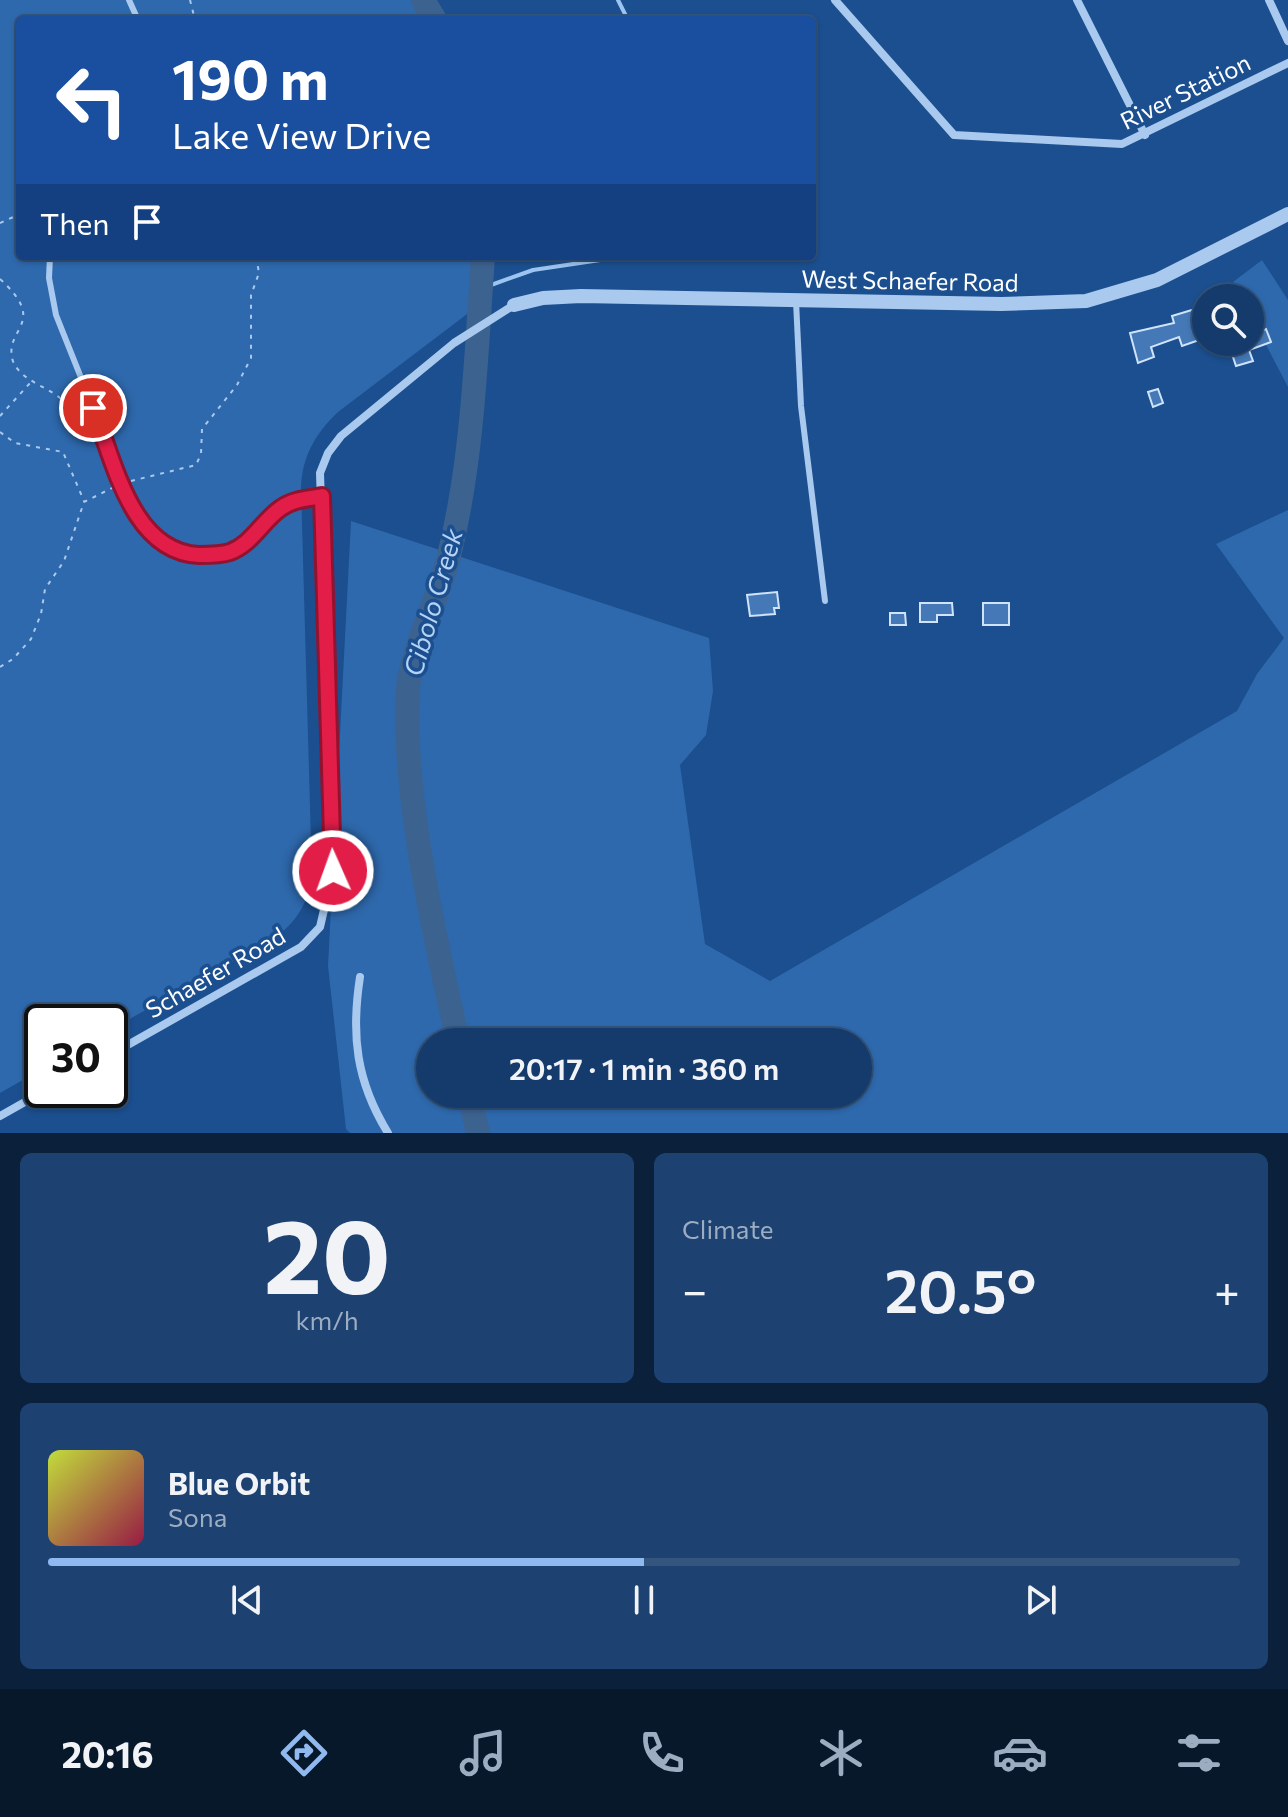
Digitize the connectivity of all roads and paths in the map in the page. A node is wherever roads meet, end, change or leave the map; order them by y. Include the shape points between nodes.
1 (835, 0) edge
2 (1077, 0) edge
3 (1269, 0) edge
4 (1288, 41) edge
5 (1288, 63) edge
6 (1145, 135) junction
7 (1288, 214) edge
8 (50, 260) edge
9 (257, 260) edge
10 (0, 279) edge
11 (796, 301) junction
12 (514, 305) joint
13 (33, 382) junction
14 (86, 388) junction
15 (0, 416) edge
16 (0, 432) edge
17 (123, 484) junction
18 (322, 496) junction
19 (84, 502) junction
20 (825, 601) dead end
21 (0, 667) edge
22 (360, 977) dead end
23 (128, 1045) edge
24 (24, 1102) edge
25 (0, 1116) edge
26 (388, 1133) edge

1 - 6 street, River Station via 954,135 1122,144
2 - 6 street
3 - 4 street
5 - 6 street, River Station
7 - 11 street, West Schaefer Road via 1157,280 1086,301
8 - 14 lane via 56,315
9 - 17 path via 251,358 202,429 196,465
10 - 13 path via 22,306 24,322 12,358
11 - 12 street, West Schaefer Road via 556,297
11 - 20 lane via 801,406
12 - 18 street, Schaefer Road via 485,320 341,436 320,473
13 - 14 path via 60,398
13 - 15 path
14 - 17 lane
16 - 19 path via 15,443 63,452
17 - 18 lane via 155,539 182,553 203,555 229,553 279,509
17 - 19 path
18 - 23 street, Schaefer Road via 333,871 320,927 291,953
19 - 21 path via 64,561 45,589 31,639
22 - 26 street via 353,1019 355,1049
24 - 25 street

